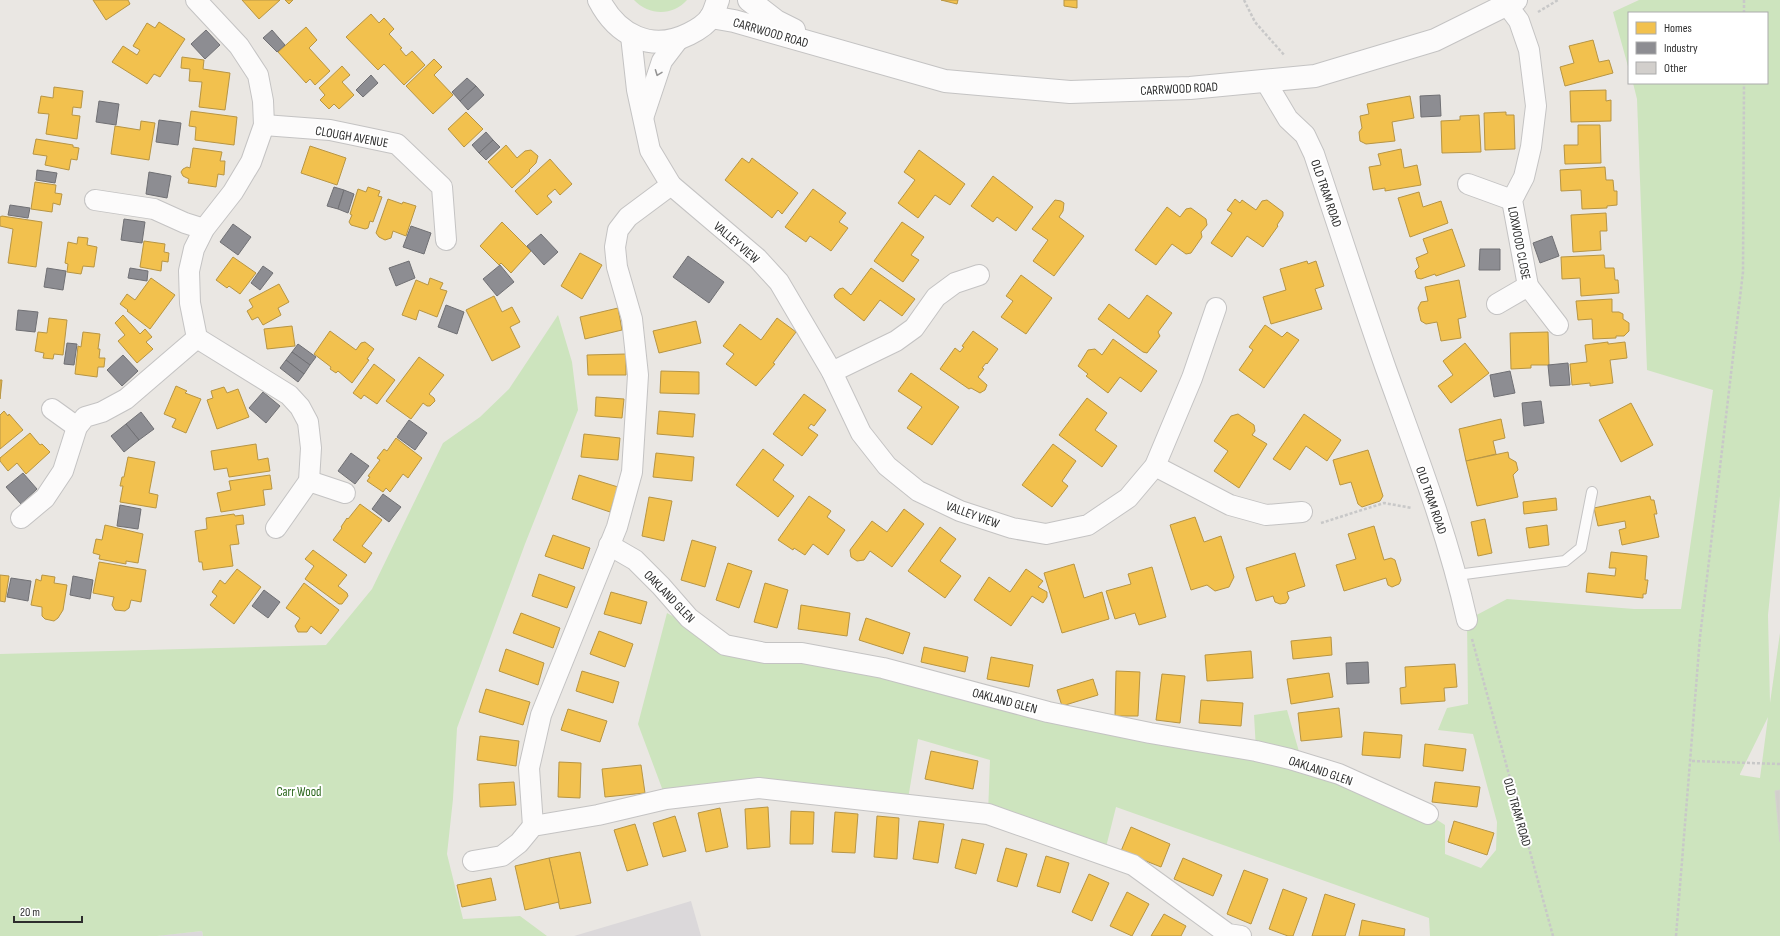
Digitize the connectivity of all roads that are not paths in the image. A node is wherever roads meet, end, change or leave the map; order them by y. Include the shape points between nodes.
1 (196, 0) edge
2 (599, 0) edge
3 (749, 0) edge
4 (1511, 2) edge
5 (715, 8) edge
6 (631, 36) junction
7 (678, 40) junction
8 (831, 49) junction
9 (1266, 82) junction
10 (643, 117) junction
11 (264, 125) junction
12 (1468, 184) dead end
13 (671, 185) junction
14 (95, 200) dead end
15 (1512, 200) junction
16 (204, 229) junction
17 (446, 240) dead end
18 (979, 276) dead end
19 (1528, 286) junction
20 (1497, 304) dead end
21 (1216, 308) dead end
22 (1558, 325) dead end
23 (197, 338) junction
24 (832, 372) junction
25 (52, 409) dead end
26 (77, 427) junction
27 (1155, 466) junction
28 (309, 481) junction
29 (1592, 492) dead end
30 (345, 493) dead end
31 (1302, 512) road end
32 (21, 518) dead end
33 (276, 528) dead end
34 (609, 545) junction
35 (1457, 575) junction
36 (1467, 620) road end
37 (1428, 814) dead end
38 (533, 826) junction
39 (473, 861) dead end
40 (1240, 936) edge

1 - 11 street via 239,46 258,75
2 - 6 street via 618,27
3 - 8 street, CARRWOOD ROAD via 776,21
4 - 9 street, CARRWOOD ROAD via 1435,40 1315,76
4 - 15 street, LOXWOOD CLOSE via 1529,50 1536,106 1532,147 1524,177
5 - 7 street via 699,29
5 - 8 street, CARRWOOD ROAD via 734,21
6 - 7 street via 654,42
6 - 10 street, VALLEY VIEW
7 -> 10 street via 662,61
8 - 9 street, CARRWOOD ROAD via 945,81 1070,92 1190,88
9 - 35 street, OLD TRAM ROAD via 1288,119 1305,134 1314,154
10 - 13 street, VALLEY VIEW via 650,150
11 - 16 street via 251,162 233,192
11 - 17 street, CLOUGH AVENUE via 330,130 397,144 442,187
12 - 15 street, LOXWOOD CLOSE
13 - 24 street, VALLEY VIEW via 757,258 779,282
13 - 34 street via 628,217 618,230 615,247 617,267 632,319 638,375 632,472
14 - 16 street via 154,209
15 - 19 street, LOXWOOD CLOSE
16 - 23 street via 194,249 189,271 190,304
18 - 24 street via 955,283 936,297 914,328 896,340
19 - 20 street, LOXWOOD CLOSE
19 - 22 street, LOXWOOD CLOSE
21 - 27 street, VALLEY VIEW via 1192,378
23 - 26 street via 126,398 102,412 85,417
23 - 28 street via 289,395 300,407 308,422 311,448
24 - 27 street, VALLEY VIEW via 861,433 887,466 918,491 960,511 1012,528 1046,534 1088,525 1128,498
25 - 26 street
26 - 32 street via 62,471 45,498
27 - 31 street via 1237,507 1266,515
28 - 30 street
28 - 33 street
29 - 35 lane via 1581,548 1565,561
34 - 37 street, OAKLAND GLEN via 635,560 690,618 725,644 765,653 802,653 882,668 1048,712 1290,758 1339,774
34 - 38 street via 541,715 529,768
35 - 36 street, OLD TRAM ROAD
38 - 39 street via 519,843 502,856
38 - 40 street via 598,815 666,799 759,788 988,814 1134,865 1228,934

